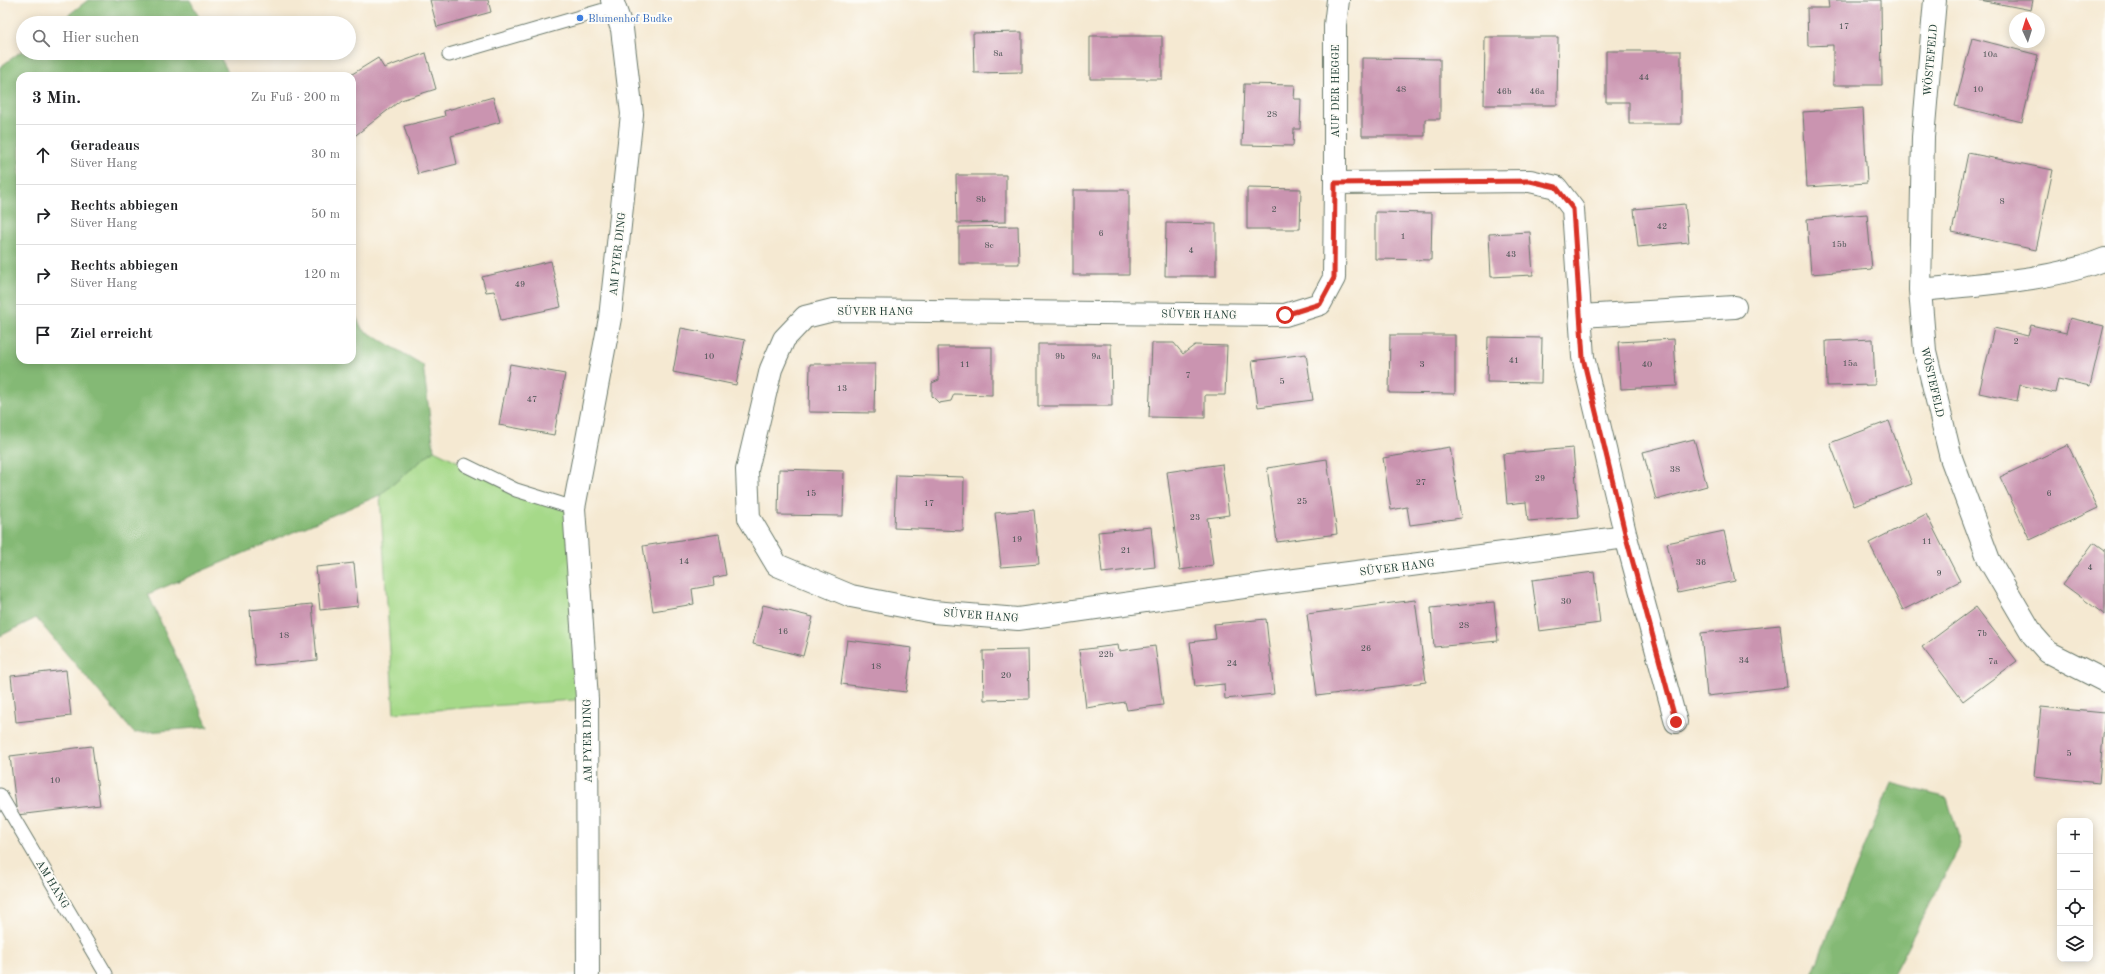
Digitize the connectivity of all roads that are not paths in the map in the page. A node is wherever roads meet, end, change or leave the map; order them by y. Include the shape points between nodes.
1 (1338, 0) edge
2 (1935, 0) edge
3 (613, 3) edge
4 (449, 55) dead end
5 (1335, 183) junction
6 (2105, 259) edge
7 (1920, 290) junction
8 (1735, 307) dead end
9 (1580, 316) junction
10 (465, 465) dead end
11 (574, 508) junction
12 (1626, 537) junction
13 (2105, 681) edge
14 (1676, 722) dead end
15 (0, 795) edge
16 (106, 974) edge
17 (588, 974) edge

1 - 5 street, AUF DER HEGGE via 1335,25
2 - 7 street, WÖSTEFELD via 1923,137
3 - 4 lane
3 - 11 street, AM PYER DING via 622,29 632,114 610,318
5 - 9 street via 1530,181 1556,187 1573,209
5 - 12 street, SÜVER HANG via 1334,278 1320,304 1285,315 833,310 806,317 784,339 770,370 747,470 749,518 777,565 851,596 933,612 1018,619
6 - 7 street via 2088,266 2014,280
7 - 13 street, WÖSTEFELD via 1925,351 1951,458 1989,560 2033,635 2048,652
8 - 9 street
9 - 12 street via 1583,358
10 - 11 lane via 516,490
11 - 17 street, AM PYER DING via 587,699
12 - 14 street
15 - 16 lane, AM HANG

